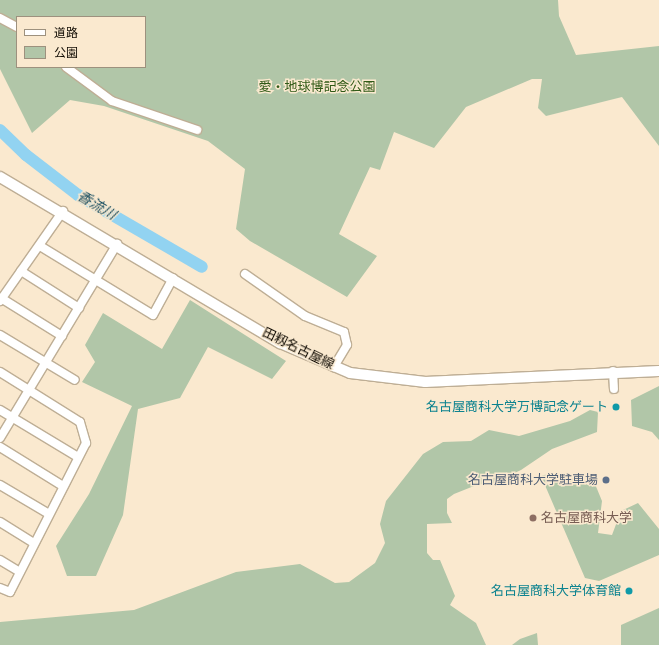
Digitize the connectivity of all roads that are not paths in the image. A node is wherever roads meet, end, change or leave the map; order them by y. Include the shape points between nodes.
1 (0, 18) edge
2 (16, 26) edge
3 (67, 68) edge
4 (197, 130) dead end
5 (0, 177) edge
6 (63, 211) junction
7 (117, 244) junction
8 (40, 246) junction
9 (21, 271) junction
10 (245, 274) dead end
11 (173, 278) junction
12 (96, 282) junction
13 (1, 300) edge
14 (79, 308) junction
15 (0, 335) edge
16 (62, 336) junction
17 (46, 363) junction
18 (334, 367) junction
19 (613, 371) junction
20 (0, 372) edge
21 (659, 372) edge
22 (75, 380) dead end
23 (614, 389) dead end
24 (29, 390) junction
25 (0, 410) edge
26 (12, 418) junction
27 (0, 438) edge
28 (0, 447) edge
29 (78, 458) junction
30 (0, 485) edge
31 (63, 486) junction
32 (49, 514) junction
33 (0, 522) edge
34 (34, 543) junction
35 (0, 560) edge
36 (20, 572) junction
37 (0, 588) edge

1 - 2 street
3 - 4 street via 112,101
5 - 6 main road, 田籾名古屋線
6 - 7 main road, 田籾名古屋線
6 - 8 street
7 - 11 main road, 田籾名古屋線
7 - 12 street
8 - 9 street
8 - 12 street
9 - 13 street
9 - 14 street
10 - 18 street via 305,316 344,332 347,345
11 - 12 street via 152,315
11 - 18 main road, 田籾名古屋線 via 280,343
12 - 14 street
13 - 16 street
14 - 16 street
15 - 17 street
16 - 17 street
17 - 22 street
17 - 24 street
18 - 19 main road, 田籾名古屋線 via 409,382
19 - 21 main road, 田籾名古屋線
19 - 23 street
20 - 24 street
24 - 26 street
24 - 29 street via 80,422 86,443
25 - 26 street
26 - 27 street
26 - 29 street
28 - 31 street
29 - 31 street
30 - 32 street
31 - 32 street
32 - 34 street
33 - 34 street
34 - 36 street
35 - 36 street
36 - 37 street via 10,592 4,593

